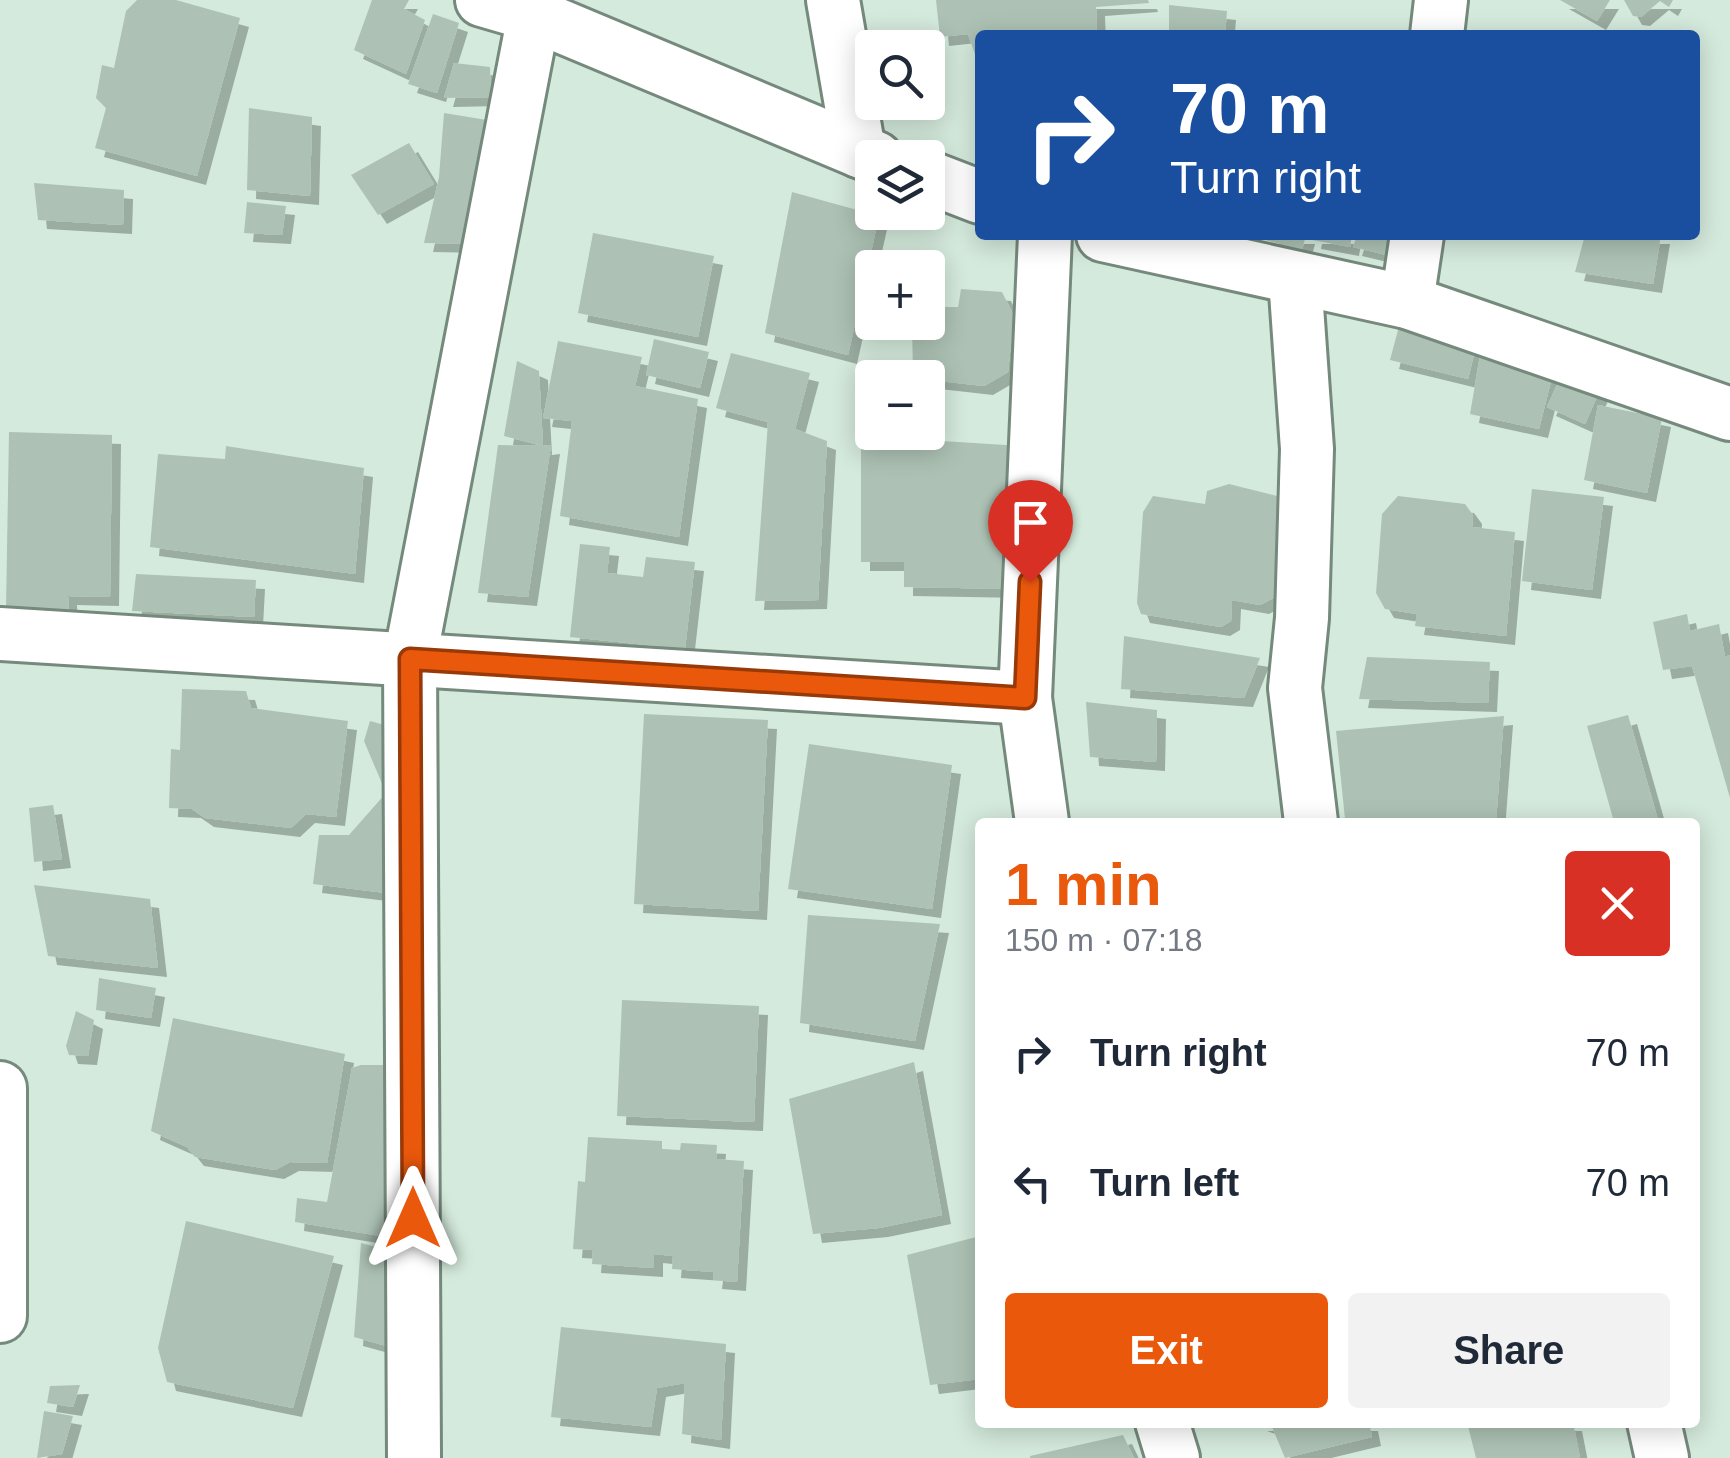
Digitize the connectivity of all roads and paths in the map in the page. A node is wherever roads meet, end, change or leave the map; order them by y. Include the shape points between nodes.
1 (482, 0) edge
2 (834, 0) edge
3 (1440, 0) edge
4 (534, 16) junction
5 (1437, 30) edge
6 (865, 140) edge
7 (855, 149) edge
8 (945, 184) edge
9 (975, 195) edge
10 (1045, 240) edge
11 (1125, 240) edge
12 (1416, 240) edge
13 (1295, 278) junction
14 (1407, 302) junction
15 (1730, 414) edge
16 (0, 634) edge
17 (410, 659) junction
18 (1025, 698) junction
19 (1041, 818) edge
20 (1310, 818) edge
21 (0, 1088) edge
22 (0, 1316) edge
23 (1164, 1428) edge
24 (1655, 1428) edge
25 (414, 1458) edge
26 (1173, 1458) edge
27 (1662, 1458) edge

1 - 4 street
2 - 6 street
3 - 5 street
4 - 7 street
4 - 17 street
8 - 9 street
10 - 18 street
11 - 13 street
12 - 14 street
13 - 14 street
13 - 20 street via 1306,449 1295,688
14 - 15 street
16 - 17 street
17 - 18 street
17 - 25 street
18 - 19 street
21 - 22 street
23 - 26 street
24 - 27 street

